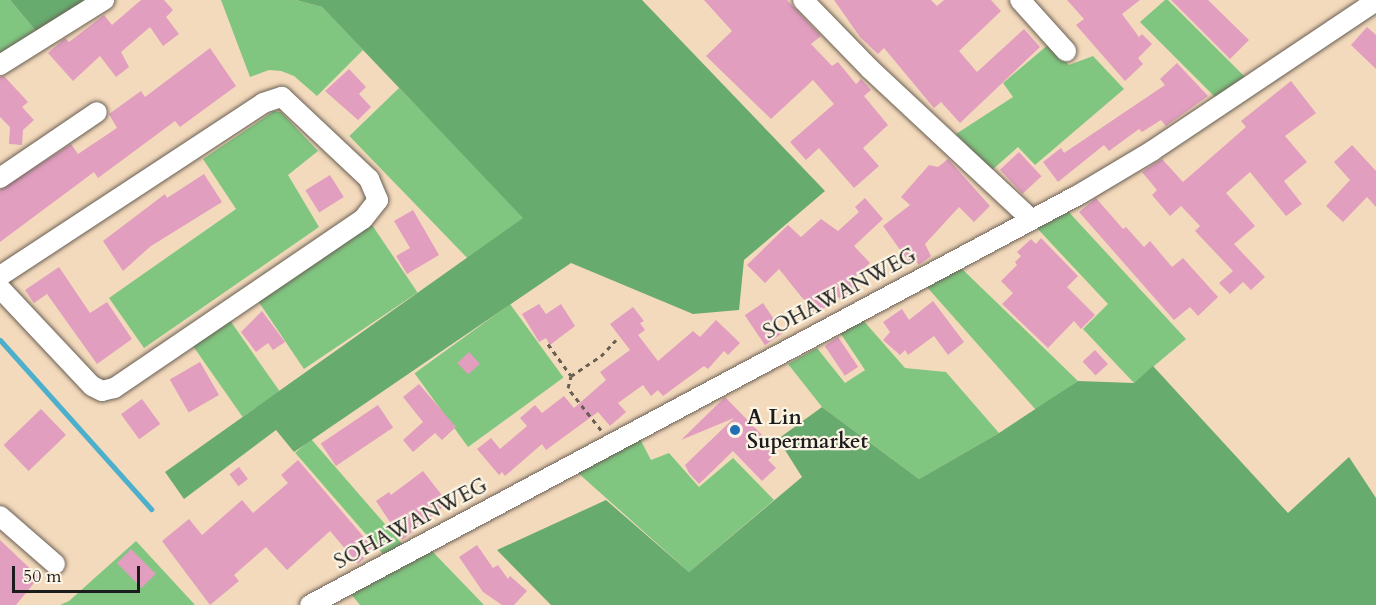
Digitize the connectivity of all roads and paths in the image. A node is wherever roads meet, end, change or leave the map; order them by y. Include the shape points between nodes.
1 (104, 0) edge
2 (803, 0) edge
3 (1020, 0) edge
4 (1376, 1) edge
5 (1066, 51) dead end
6 (0, 65) edge
7 (97, 112) dead end
8 (0, 178) edge
9 (1031, 219) junction
10 (0, 276) edge
11 (0, 288) edge
12 (616, 339) dead end
13 (548, 344) dead end
14 (571, 376) junction
15 (611, 444) junction
16 (0, 516) edge
17 (56, 564) dead end
18 (310, 605) edge

1 - 6 street
2 - 9 street via 870,69
3 - 5 street
4 - 9 street, SOHAWANWEG via 1152,151
7 - 8 street
9 - 15 street, SOHAWANWEG
10 - 11 street via 263,103 282,97 369,179 378,200 363,219 114,388 102,391 93,387
12 - 14 path via 602,356
13 - 14 path
14 - 15 path via 568,387
15 - 18 street, SOHAWANWEG
16 - 17 street

